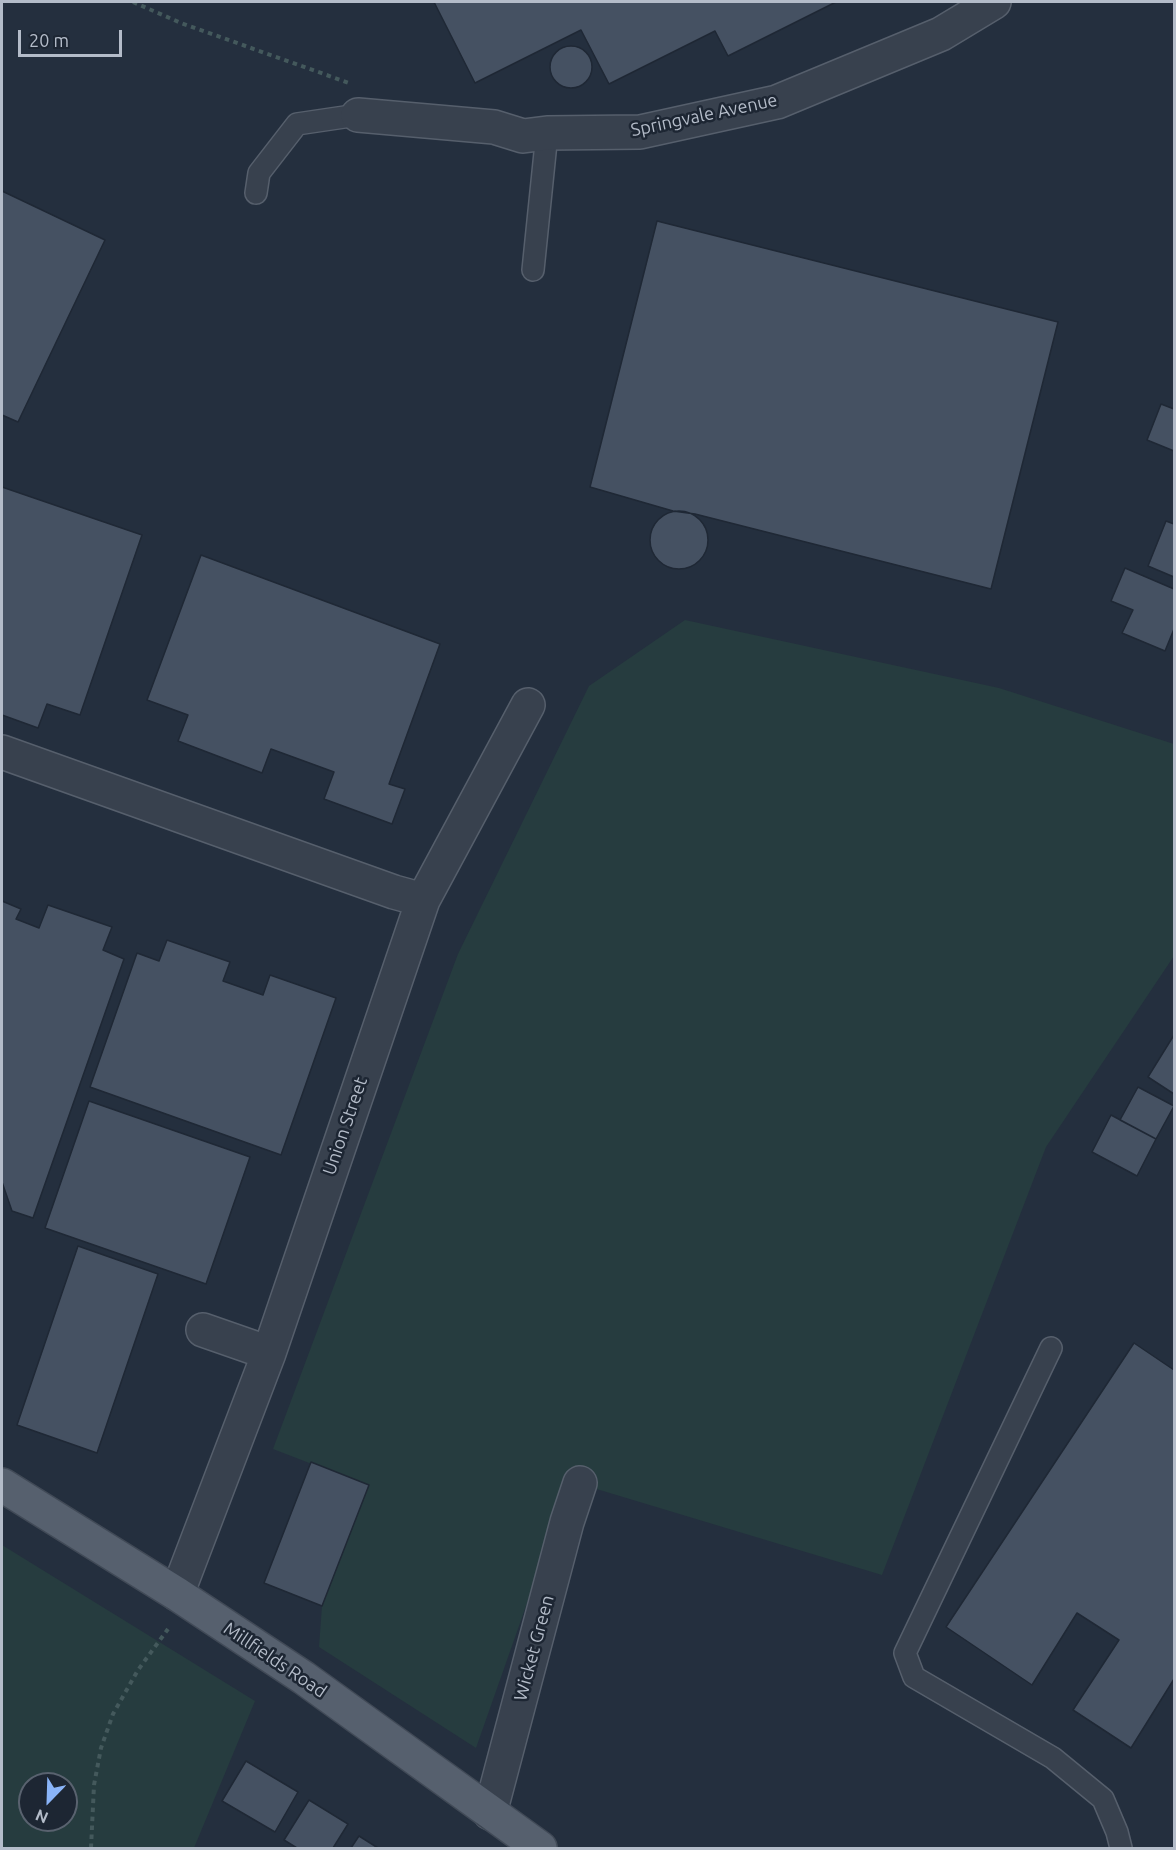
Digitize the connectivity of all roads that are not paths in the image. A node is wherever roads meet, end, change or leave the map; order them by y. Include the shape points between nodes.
1 (994, 2) edge
2 (359, 100) joint
3 (547, 133) junction
4 (256, 193) dead end
5 (533, 270) dead end
6 (528, 705) dead end
7 (2, 752) edge
8 (423, 900) junction
9 (203, 1330) dead end
10 (1051, 1348) dead end
11 (269, 1353) junction
12 (580, 1483) dead end
13 (2, 1485) edge
14 (183, 1598) junction
15 (490, 1814) junction
16 (533, 1847) edge
17 (1120, 1848) edge

1 - 3 street, Springvale Avenue via 941,34 777,102 640,132
2 - 3 street, Springvale Avenue via 523,136
2 - 4 lane via 297,124 259,173
3 - 5 lane
6 - 8 street, Union Street
7 - 8 street
8 - 11 street, Union Street
9 - 11 street
10 - 17 lane via 905,1653 914,1677 1053,1758 1102,1799
11 - 14 street, Union Street
12 - 15 street, Wicket Green
13 - 14 main road, Millfields Road
14 - 15 main road, Millfields Road via 304,1678
15 - 16 main road, Millfields Road

